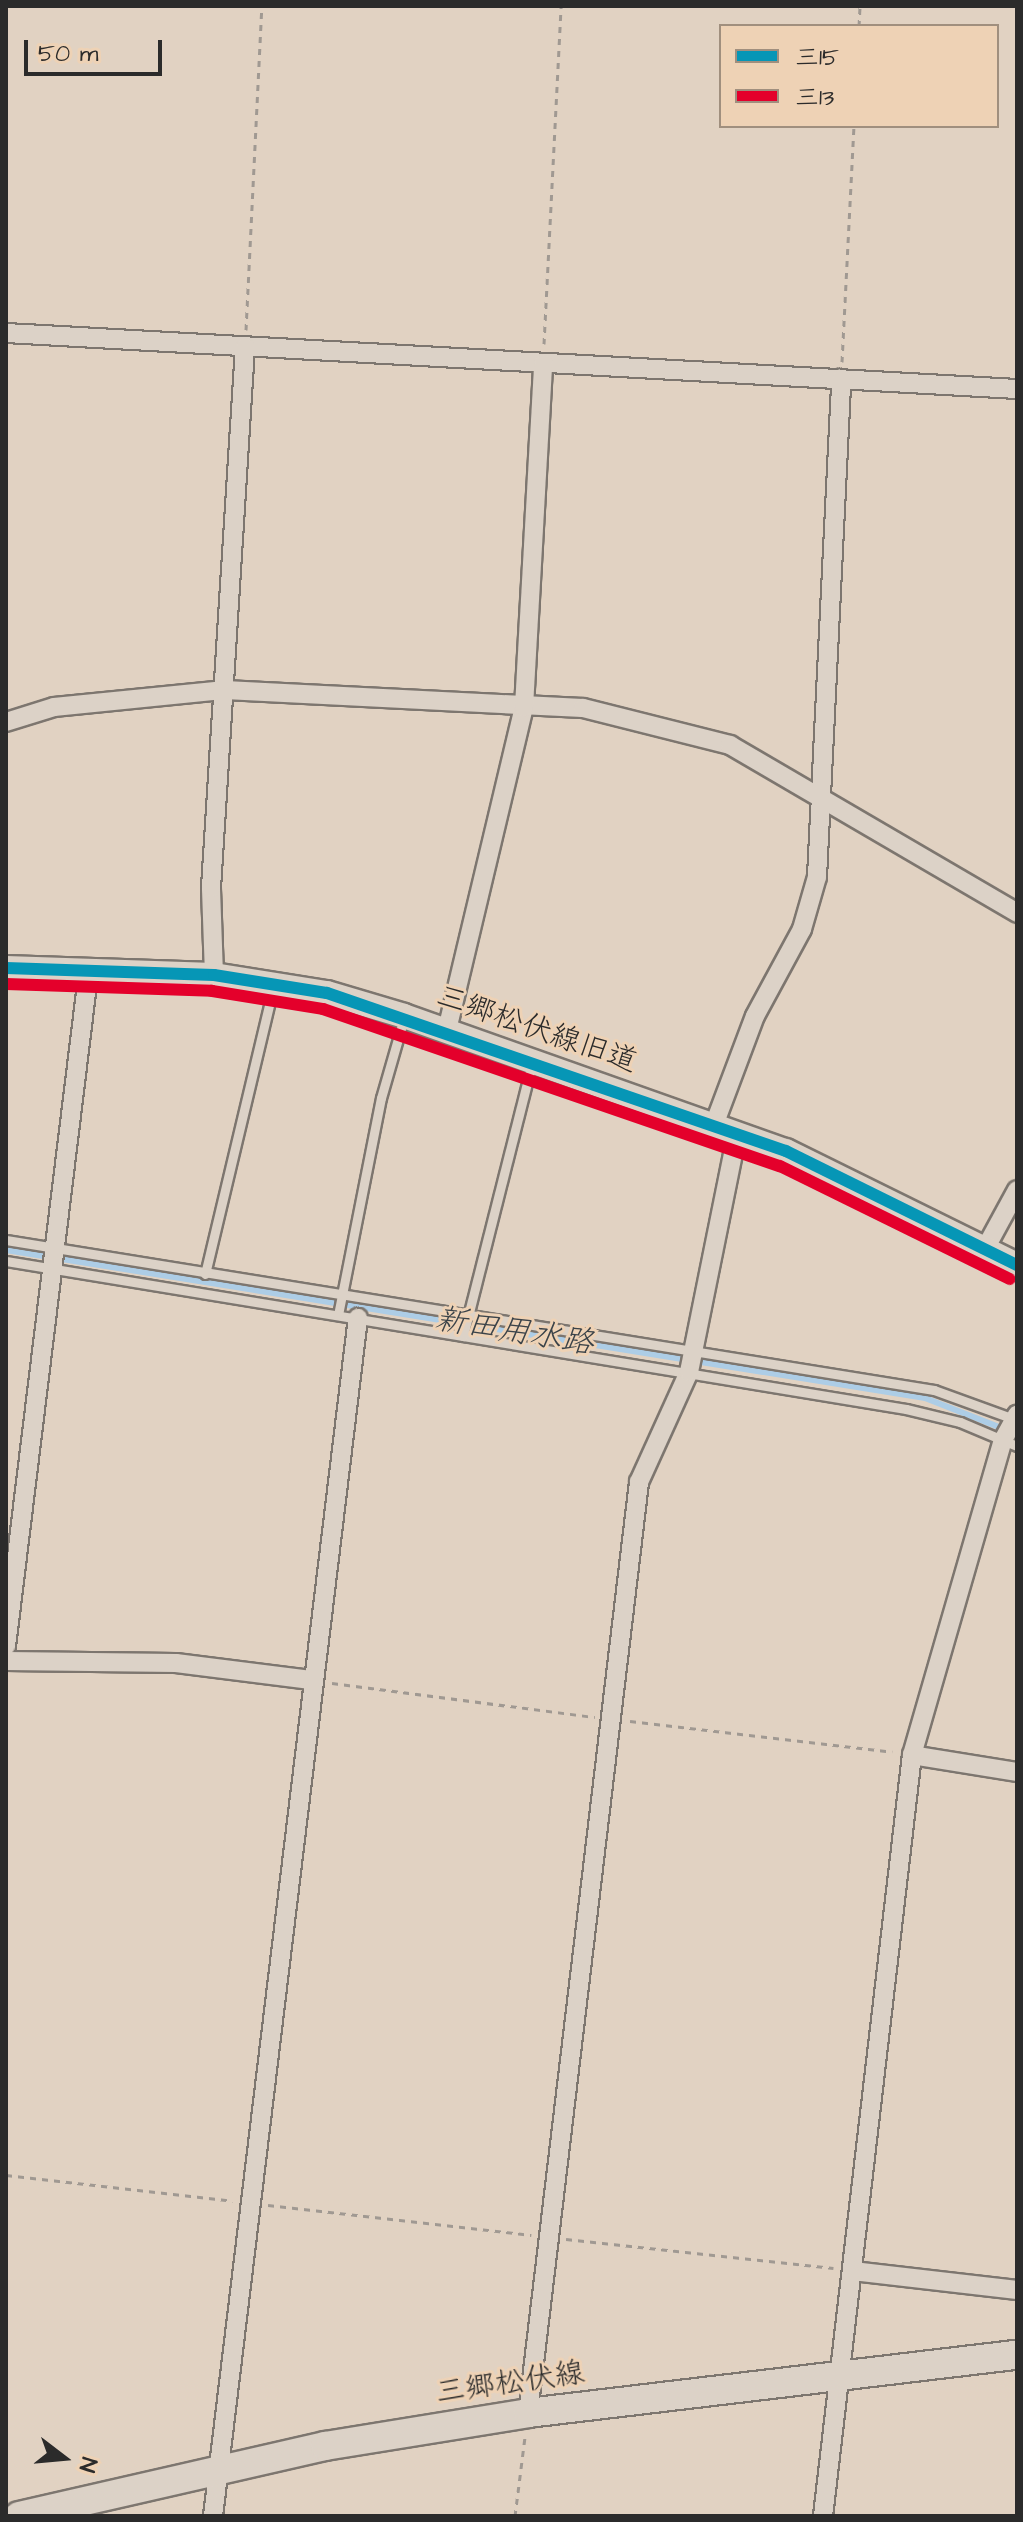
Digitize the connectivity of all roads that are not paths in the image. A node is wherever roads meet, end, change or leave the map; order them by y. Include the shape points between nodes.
1 (6, 333) edge
2 (245, 347) junction
3 (543, 364) junction
4 (841, 379) junction
5 (1017, 389) edge
6 (225, 690) junction
7 (524, 707) junction
8 (6, 722) edge
9 (821, 799) junction
10 (1017, 913) edge
11 (6, 968) edge
12 (89, 968) junction
13 (214, 975) junction
14 (274, 983) junction
15 (404, 1016) junction
16 (447, 1030) junction
17 (533, 1061) junction
18 (714, 1125) junction
19 (737, 1133) junction
20 (1017, 1190) edge
21 (6, 1240) edge
22 (54, 1248) junction
23 (985, 1249) junction
24 (6, 1261) edge
25 (1017, 1265) edge
26 (52, 1268) junction
27 (205, 1274) junction
28 (343, 1293) junction
29 (338, 1315) junction
30 (467, 1315) junction
31 (358, 1318) junction
32 (571, 1331) junction
33 (463, 1336) junction
34 (693, 1351) junction
35 (566, 1352) junction
36 (689, 1372) junction
37 (1016, 1417) edge
38 (1010, 1443) edge
39 (6, 1646) edge
40 (6, 1661) edge
41 (311, 1680) junction
42 (912, 1755) junction
43 (1017, 1772) edge
44 (853, 2271) junction
45 (1017, 2290) edge
46 (1017, 2355) edge
47 (838, 2377) junction
48 (528, 2413) junction
49 (219, 2466) junction
50 (19, 2516) edge
51 (213, 2516) edge
52 (823, 2516) edge

1 - 2 street
2 - 3 street
2 - 6 street
3 - 4 street
3 - 7 street
4 - 5 street
4 - 9 street
6 - 7 street
6 - 8 street via 54,707
6 - 13 street via 211,888
7 - 9 street via 583,708 730,745
7 - 16 street
9 - 10 street
9 - 18 street via 817,877 802,929 755,1016
11 - 12 street, 三郷松伏線旧道
12 - 13 street, 三郷松伏線旧道
12 - 22 street
13 - 14 street, 三郷松伏線旧道
14 - 15 street, 三郷松伏線旧道
14 - 27 lane
15 - 16 street, 三郷松伏線旧道
15 - 28 lane via 381,1098
16 - 17 street, 三郷松伏線旧道
17 - 18 street, 三郷松伏線旧道
17 - 30 lane
18 - 19 street, 三郷松伏線旧道
19 - 23 street, 三郷松伏線旧道 via 846,1176
19 - 34 street
20 - 23 street
21 - 22 lane
22 - 26 street
22 - 27 lane
23 - 25 street, 三郷松伏線旧道
24 - 26 lane
26 - 29 lane
26 - 39 street
27 - 28 lane
28 - 29 lane
28 - 30 lane
29 - 31 lane
30 - 32 lane
30 - 33 lane
31 - 33 lane
31 - 41 street
32 - 34 lane
32 - 35 lane
33 - 35 lane
34 - 36 street
34 - 37 lane via 934,1390
35 - 36 lane
36 - 38 lane via 906,1409
36 - 48 street via 639,1482
37 - 38 street
38 - 42 street
40 - 41 street via 176,1663
41 - 49 street
42 - 43 street
42 - 44 street
44 - 45 street
44 - 47 street
46 - 47 main road, 三郷松伏線
47 - 48 main road, 三郷松伏線
47 - 52 street
48 - 49 main road, 三郷松伏線
49 - 50 main road, 三郷松伏線
49 - 51 street

